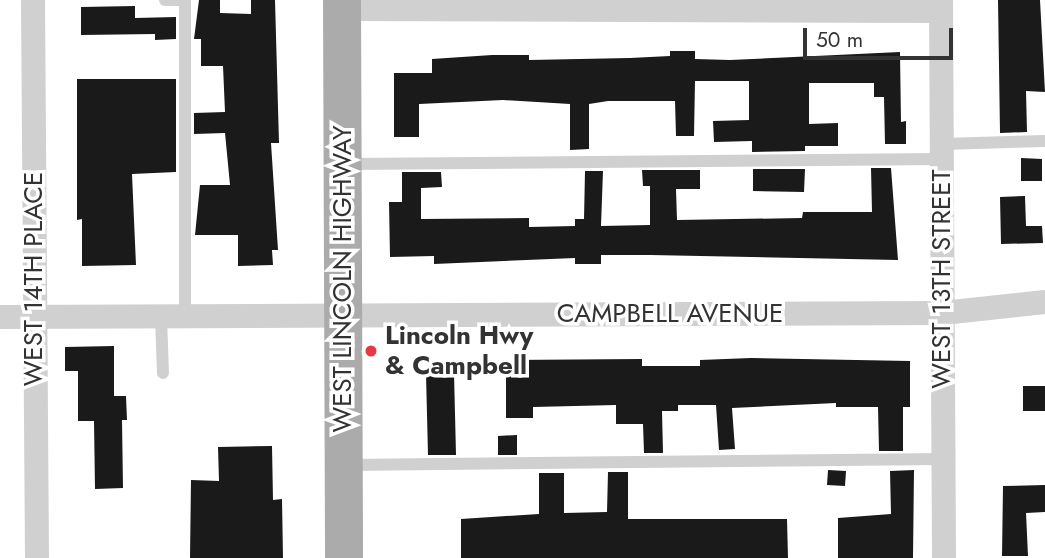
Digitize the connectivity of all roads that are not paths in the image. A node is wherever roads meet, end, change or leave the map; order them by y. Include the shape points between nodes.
1 (33, 0) edge
2 (164, 0) edge
3 (342, 5) edge
4 (502, 5) edge
5 (609, 5) edge
6 (643, 5) edge
7 (941, 5) edge
8 (1045, 141) edge
9 (942, 151) junction
10 (343, 164) junction
11 (1045, 302) edge
12 (943, 313) junction
13 (173, 316) junction
14 (343, 316) junction
15 (0, 317) edge
16 (34, 317) junction
17 (163, 373) dead end
18 (943, 459) junction
19 (343, 465) junction
20 (37, 558) edge
21 (344, 558) edge
22 (944, 558) edge

1 - 16 street, WEST 14TH PLACE
2 - 13 lane via 185,0
3 - 4 street
3 - 10 main road, WEST LINCOLN HIGHWAY
4 - 5 street
5 - 6 street
6 - 7 street
7 - 9 street, WEST 13TH STREET
8 - 9 lane
9 - 10 lane
9 - 12 street, WEST 13TH STREET
10 - 14 main road, WEST LINCOLN HIGHWAY
11 - 12 street, CAMPBELL AVENUE
12 - 14 street, CAMPBELL AVENUE
12 - 18 street, WEST 13TH STREET
13 - 14 street, CAMPBELL AVENUE
13 - 16 street, CAMPBELL AVENUE
13 - 17 lane
14 - 19 main road, WEST LINCOLN HIGHWAY
15 - 16 street, CAMPBELL AVENUE
16 - 20 street, WEST 14TH PLACE
18 - 19 lane
18 - 22 street, WEST 13TH STREET
19 - 21 main road, WEST LINCOLN HIGHWAY

